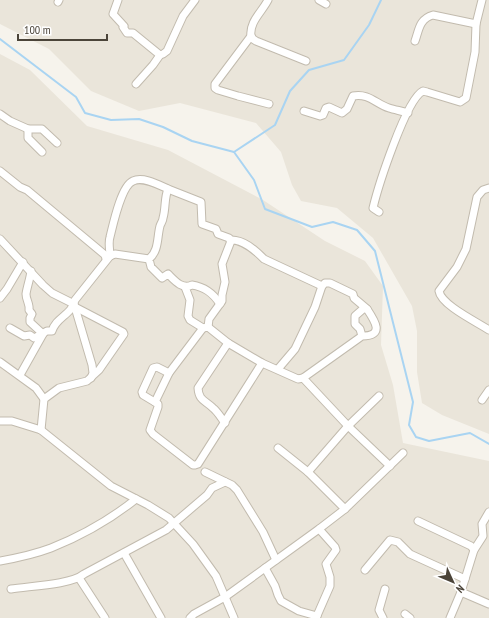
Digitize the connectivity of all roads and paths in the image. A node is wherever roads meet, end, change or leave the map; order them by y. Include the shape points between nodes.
1 (118, 0) edge
2 (195, 0) edge
3 (268, 0) edge
4 (319, 0) edge
5 (482, 0) edge
6 (326, 4) dead end
7 (476, 24) junction
8 (251, 36) junction
9 (415, 42) dead end
10 (160, 55) junction
11 (306, 61) dead end
12 (136, 84) dead end
13 (269, 104) dead end
14 (304, 111) dead end
15 (408, 112) junction
16 (0, 114) edge
17 (28, 129) junction
18 (57, 143) dead end
19 (42, 152) dead end
20 (0, 171) edge
21 (489, 188) edge
22 (168, 189) junction
23 (379, 212) dead end
24 (0, 239) edge
25 (230, 240) junction
26 (108, 258) junction
27 (149, 259) junction
28 (23, 262) junction
29 (31, 271) junction
30 (322, 286) junction
31 (185, 287) junction
32 (0, 298) edge
33 (220, 304) junction
34 (75, 305) junction
35 (367, 309) junction
36 (205, 327) junction
37 (10, 328) dead end
38 (489, 330) edge
39 (43, 334) junction
40 (362, 336) junction
41 (228, 343) junction
42 (0, 362) edge
43 (262, 363) junction
44 (278, 369) junction
45 (169, 373) junction
46 (20, 375) junction
47 (91, 378) junction
48 (303, 378) junction
49 (489, 390) edge
50 (379, 396) dead end
51 (44, 399) junction
52 (482, 400) dead end
53 (155, 402) junction
54 (0, 421) edge
55 (225, 423) junction
56 (348, 426) junction
57 (41, 430) junction
58 (278, 448) dead end
59 (403, 453) dead end
60 (198, 464) junction
61 (390, 466) junction
62 (205, 472) junction
63 (308, 472) junction
64 (225, 482) junction
65 (212, 488) junction
66 (136, 499) junction
67 (345, 509) junction
68 (489, 512) edge
69 (418, 521) dead end
70 (174, 523) junction
71 (319, 529) junction
72 (474, 550) junction
73 (124, 553) junction
74 (276, 560) junction
75 (0, 561) edge
76 (265, 568) junction
77 (365, 570) dead end
78 (80, 578) junction
79 (465, 579) junction
80 (11, 589) dead end
81 (385, 589) dead end
82 (460, 592) junction
83 (225, 597) junction
84 (489, 604) edge
85 (317, 617) edge
86 (103, 618) edge
87 (161, 618) edge
88 (190, 618) edge
89 (234, 618) edge
90 (383, 618) edge
91 (450, 618) edge

1 - 10 street via 113,14 123,28 127,33 133,32
2 - 10 street via 183,16 167,51
3 - 8 street via 254,21
4 - 6 street
5 - 7 street
7 - 9 street via 433,15 426,17 422,20
7 - 15 street via 475,52 466,98 460,102 423,91 418,94
8 - 11 street via 256,42
8 - 13 street via 215,84 215,88
10 - 12 street
14 - 15 street via 320,116 329,107 342,113 347,109 353,96 360,95 389,109
15 - 23 street via 379,183 373,208
16 - 17 street
17 - 18 street via 42,129
17 - 19 street via 28,138
20 - 26 street via 27,190
21 - 38 street via 477,197 466,249 457,267 439,290 440,296 447,304
22 - 25 street via 201,202 202,224 216,229 218,234
22 - 26 street via 142,180 134,180 127,185 113,222
22 - 27 street via 158,242 152,258
24 - 28 street
25 - 30 street via 237,239 259,252 264,259
25 - 33 street via 222,264 225,285
26 - 27 street via 115,254
26 - 34 street via 75,300
27 - 31 street via 151,267 162,278 168,274
28 - 29 street
28 - 32 street
29 - 34 street via 52,293
29 - 39 street via 26,294 32,314 30,322
30 - 35 street via 330,283 353,294
30 - 44 street via 315,308 295,349
31 - 33 street via 202,286 213,293
31 - 36 street via 190,300 189,318
33 - 36 street
34 - 39 street via 66,316 54,324 53,330
34 - 47 street via 92,365
34 - 47 street via 124,333
35 - 40 street via 363,309 355,316 355,324
35 - 40 street via 375,320 376,327 374,333
36 - 41 street
36 - 45 street
37 - 39 street via 34,338
39 - 46 street
40 - 48 street
41 - 43 street
41 - 55 street via 198,388 203,401 213,408
42 - 46 street
43 - 44 street
43 - 55 street
44 - 48 street via 298,379
45 - 53 street
45 - 53 street via 157,367 153,368 142,392
46 - 51 street via 36,388
47 - 51 street via 59,388
48 - 56 street
49 - 52 street
50 - 56 street
51 - 57 street
53 - 60 street via 158,407 151,432 193,465
54 - 57 street via 12,421
55 - 60 street
56 - 61 street
56 - 63 street
57 - 66 street via 112,486
58 - 63 street
59 - 61 street
60 - 62 street
61 - 67 street
62 - 64 street
62 - 65 street via 210,478
63 - 67 street
64 - 65 street
64 - 74 street via 237,490 263,532
65 - 70 street
66 - 70 street
66 - 75 street via 125,508 68,540 50,548
67 - 71 street
68 - 72 street via 482,524 483,536
69 - 72 street via 471,546
70 - 73 street
70 - 83 street via 198,550 216,576
71 - 74 street
71 - 85 street via 336,550 326,564 330,586
72 - 79 street
73 - 78 street
73 - 87 street
74 - 76 street
76 - 83 street
76 - 85 street via 281,601 298,611
77 - 79 street via 390,540 398,542 410,554
78 - 80 street
78 - 86 street
79 - 82 street
81 - 90 street via 379,610
82 - 84 street
82 - 91 street
83 - 88 street
83 - 89 street

